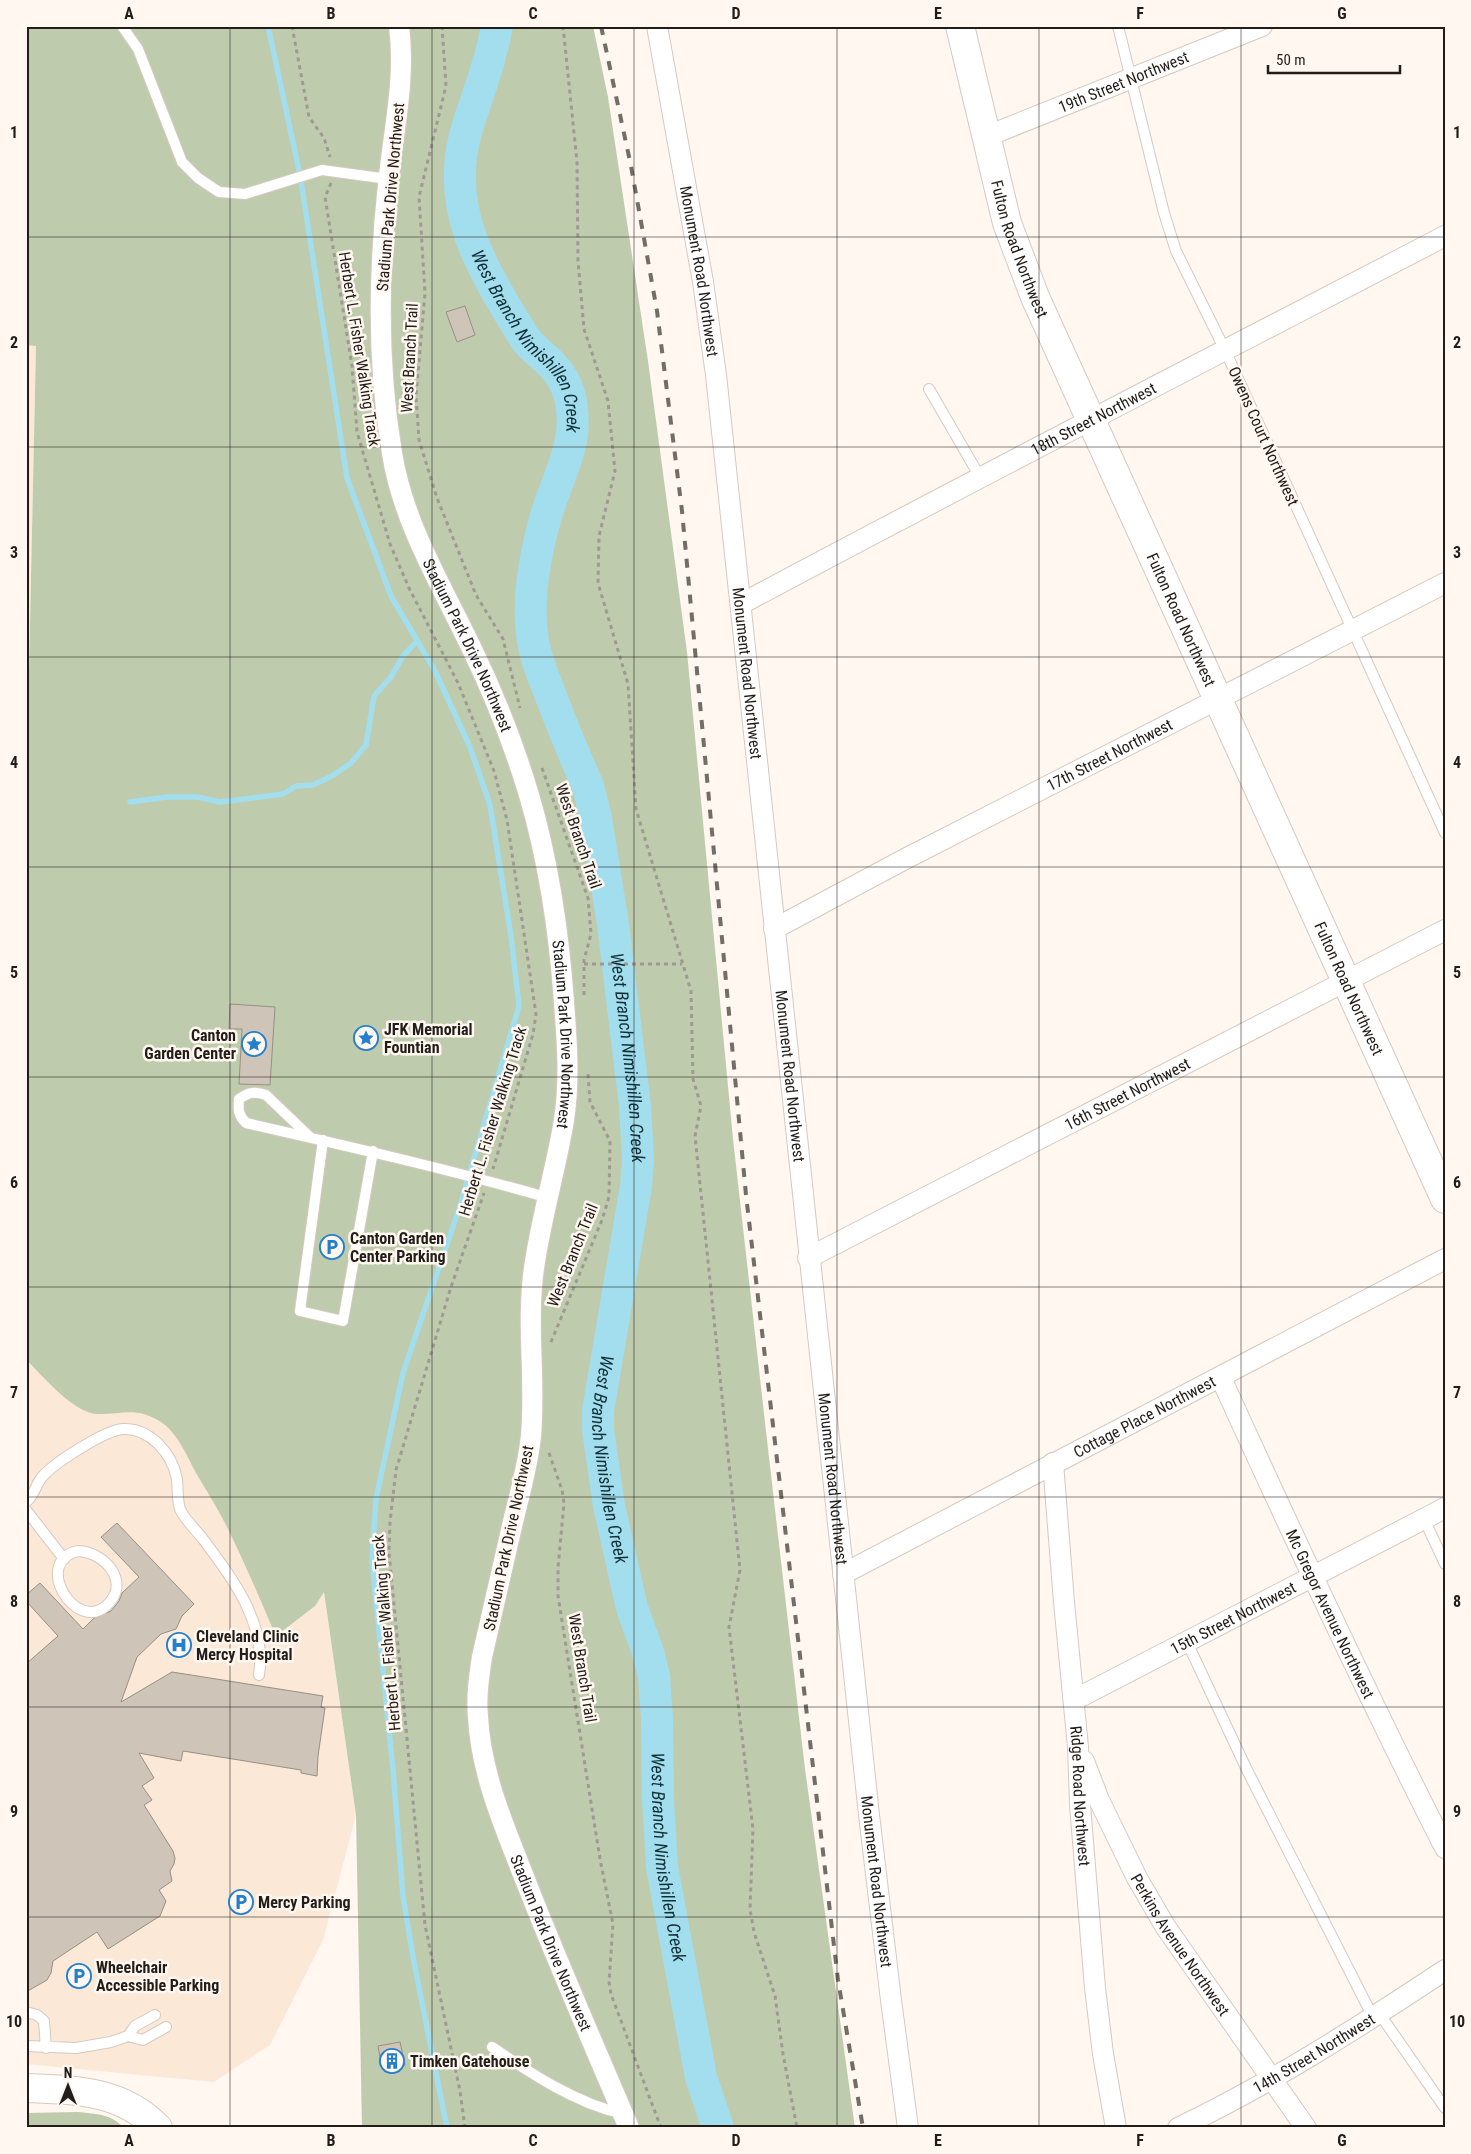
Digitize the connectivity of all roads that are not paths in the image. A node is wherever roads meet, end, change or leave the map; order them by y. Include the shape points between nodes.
1 (122, 26) edge
2 (399, 26) edge
3 (657, 26) edge
4 (960, 26) edge
5 (1118, 26) edge
6 (1262, 26) edge
7 (1130, 80) junction
8 (985, 137) junction
9 (388, 179) junction
10 (1445, 236) edge
11 (1225, 350) junction
12 (929, 389) dead end
13 (1092, 421) junction
14 (980, 477) junction
15 (1445, 584) edge
16 (741, 604) junction
17 (1352, 632) junction
18 (1218, 699) junction
19 (1445, 833) edge
20 (774, 929) junction
21 (1445, 930) edge
22 (1345, 982) junction
23 (311, 1138) junction
24 (323, 1140) junction
25 (373, 1151) junction
26 (549, 1198) junction
27 (1445, 1199) edge
28 (808, 1258) junction
29 (1445, 1259) edge
30 (1221, 1378) junction
31 (1053, 1463) junction
32 (26, 1502) edge
33 (1445, 1508) edge
34 (26, 1510) edge
35 (1424, 1519) junction
36 (64, 1559) junction
37 (1445, 1564) edge
38 (843, 1574) junction
39 (1311, 1577) junction
40 (1186, 1642) junction
41 (259, 1675) dead end
42 (1074, 1700) junction
43 (1078, 1747) junction
44 (1445, 1848) edge
45 (1445, 1970) edge
46 (26, 2012) edge
47 (155, 2015) dead end
48 (1376, 2015) junction
49 (166, 2027) dead end
50 (128, 2036) junction
51 (26, 2046) edge
52 (492, 2046) dead end
53 (46, 2048) junction
54 (1271, 2080) junction
55 (26, 2088) edge
56 (1445, 2108) edge
57 (626, 2121) edge
58 (158, 2128) edge
59 (908, 2128) edge
60 (1116, 2128) edge
61 (1178, 2128) edge
62 (1306, 2128) edge

1 - 9 lane via 138,49 182,162 219,192 245,194 283,180 327,170
2 - 9 street, Stadium Park Drive Northwest via 402,52 400,100
3 - 16 street, Monument Road Northwest via 705,291
4 - 8 main road, Fulton Road Northwest
5 - 7 lane, Owens Court Northwest
6 - 7 street, 19th Street Northwest
7 - 8 street, 19th Street Northwest
7 - 11 lane, Owens Court Northwest via 1176,251
8 - 13 main road, Fulton Road Northwest via 1020,260
9 - 26 street, Stadium Park Drive Northwest via 380,326 383,390 397,481 420,544 472,649 518,763 543,851 555,909 568,1086
10 - 11 street, 18th Street Northwest
11 - 13 street, 18th Street Northwest
11 - 17 lane, Owens Court Northwest
12 - 14 lane
13 - 14 street, 18th Street Northwest
13 - 18 main road, Fulton Road Northwest
14 - 16 street, 18th Street Northwest
15 - 17 street, 17th Street Northwest
16 - 20 street, Monument Road Northwest
17 - 18 street, 17th Street Northwest
17 - 19 lane, Owens Court Northwest
18 - 20 street, 17th Street Northwest
18 - 22 main road, Fulton Road Northwest
20 - 28 street, Monument Road Northwest
21 - 22 street, 16th Street Northwest
22 - 27 main road, Fulton Road Northwest
22 - 28 street, 16th Street Northwest
23 - 23 lane via 246,1123 240,1117 239,1099 248,1093 266,1095
23 - 24 lane
24 - 25 lane
24 - 25 lane via 300,1311 343,1321
25 - 26 lane
26 - 57 street, Stadium Park Drive Northwest via 534,1265 530,1303 530,1441 482,1657 478,1717 482,1752 513,1851
28 - 38 street, Monument Road Northwest
29 - 30 street, Cottage Place Northwest
30 - 31 street, Cottage Place Northwest
30 - 39 street, Mc Gregor Avenue Northwest
31 - 38 street, Cottage Place Northwest
31 - 42 street, Ridge Road Northwest
32 - 41 lane via 47,1472 97,1438 123,1429 152,1438 170,1458 175,1470 180,1509 217,1558 250,1613 260,1650
33 - 35 street, 15th Street Northwest
34 - 36 lane
35 - 37 lane
35 - 39 street, 15th Street Northwest
36 - 36 lane via 73,1552 84,1551 107,1564 117,1586 114,1597 105,1607 88,1612 69,1600 58,1580
38 - 59 street, Monument Road Northwest via 888,1980
39 - 40 street, 15th Street Northwest
39 - 44 street, Mc Gregor Avenue Northwest
40 - 42 street, 15th Street Northwest
40 - 48 lane via 1247,1770
42 - 43 street, Ridge Road Northwest
43 - 54 street, Perkins Avenue Northwest via 1099,1800 1164,1926
43 - 60 street, Ridge Road Northwest via 1095,1988
45 - 48 street, 14th Street Northwest
46 - 53 lane via 38,2015 44,2021
47 - 50 lane via 135,2026
48 - 54 street, 14th Street Northwest
48 - 56 lane
49 - 50 lane via 143,2040
50 - 53 lane via 83,2047
51 - 53 lane
52 - 57 lane via 544,2082
54 - 61 street, 14th Street Northwest
54 - 62 street, Perkins Avenue Northwest
55 - 58 main road via 94,2092 112,2097 131,2106

